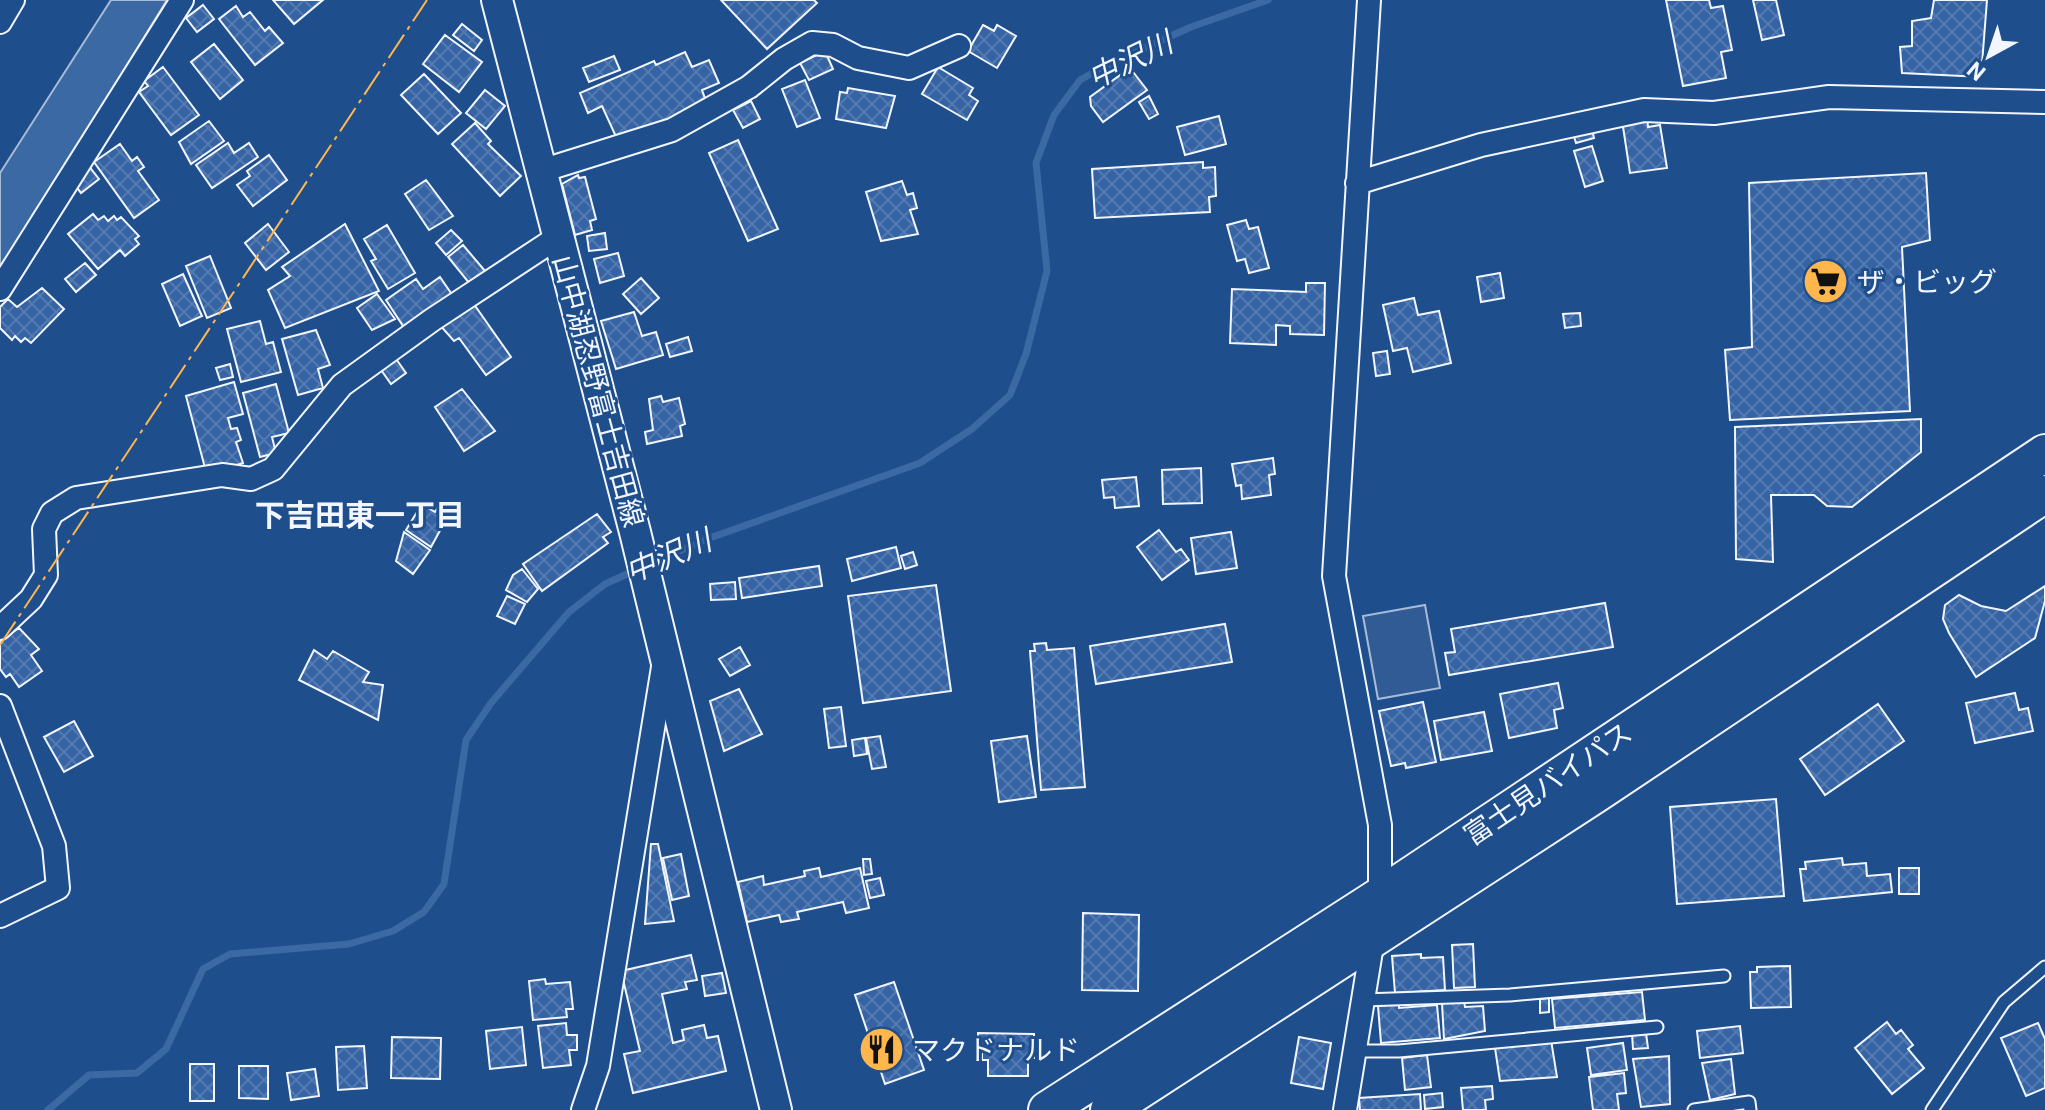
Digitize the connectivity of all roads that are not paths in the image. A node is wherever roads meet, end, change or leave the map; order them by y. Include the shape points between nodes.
1 (13, 0) edge
2 (182, 0) edge
3 (497, 0) edge
4 (1369, 0) edge
5 (0, 22) edge
6 (959, 46) dead end
7 (2045, 102) edge
8 (541, 171) junction
9 (1357, 183) junction
10 (558, 237) junction
11 (0, 289) edge
12 (2045, 453) edge
13 (2045, 494) edge
14 (0, 628) edge
15 (663, 645) junction
16 (0, 706) edge
17 (1380, 896) junction
18 (0, 916) edge
19 (1374, 936) junction
20 (2045, 967) edge
21 (1724, 976) dead end
22 (1363, 1000) junction
23 (1657, 1027) dead end
24 (1355, 1051) junction
25 (583, 1110) edge
26 (776, 1110) edge
27 (1047, 1110) edge
28 (1109, 1110) edge
29 (1345, 1110) edge
30 (1694, 1110) edge
31 (1750, 1110) edge
32 (1932, 1110) edge

1 - 5 street
2 - 11 street
3 - 8 main road, 山中湖忍野富士吉田線
4 - 9 street
6 - 8 street via 909,68 812,43 749,87 672,130
7 - 9 street via 1829,97 1714,113 1644,110 1481,145
8 - 10 main road, 山中湖忍野富士吉田線
9 - 17 street via 1334,576 1380,825
10 - 14 street via 342,385 273,469 251,479 222,475 76,498 52,513 44,529 46,575 31,599
10 - 15 main road, 山中湖忍野富士吉田線
12 - 17 highway, 富士見バイパス
13 - 19 highway, 富士見バイパス
15 - 25 street via 598,1066
15 - 26 main road, 山中湖忍野富士吉田線
16 - 18 street via 54,846 58,888
17 - 19 street
17 - 27 highway, 富士見バイパス
19 - 22 street
19 - 28 highway, 富士見バイパス
20 - 32 lane via 2004,1002
21 - 22 lane via 1510,995
22 - 24 street
23 - 24 lane
24 - 29 street
30 - 31 lane via 1749,1102

